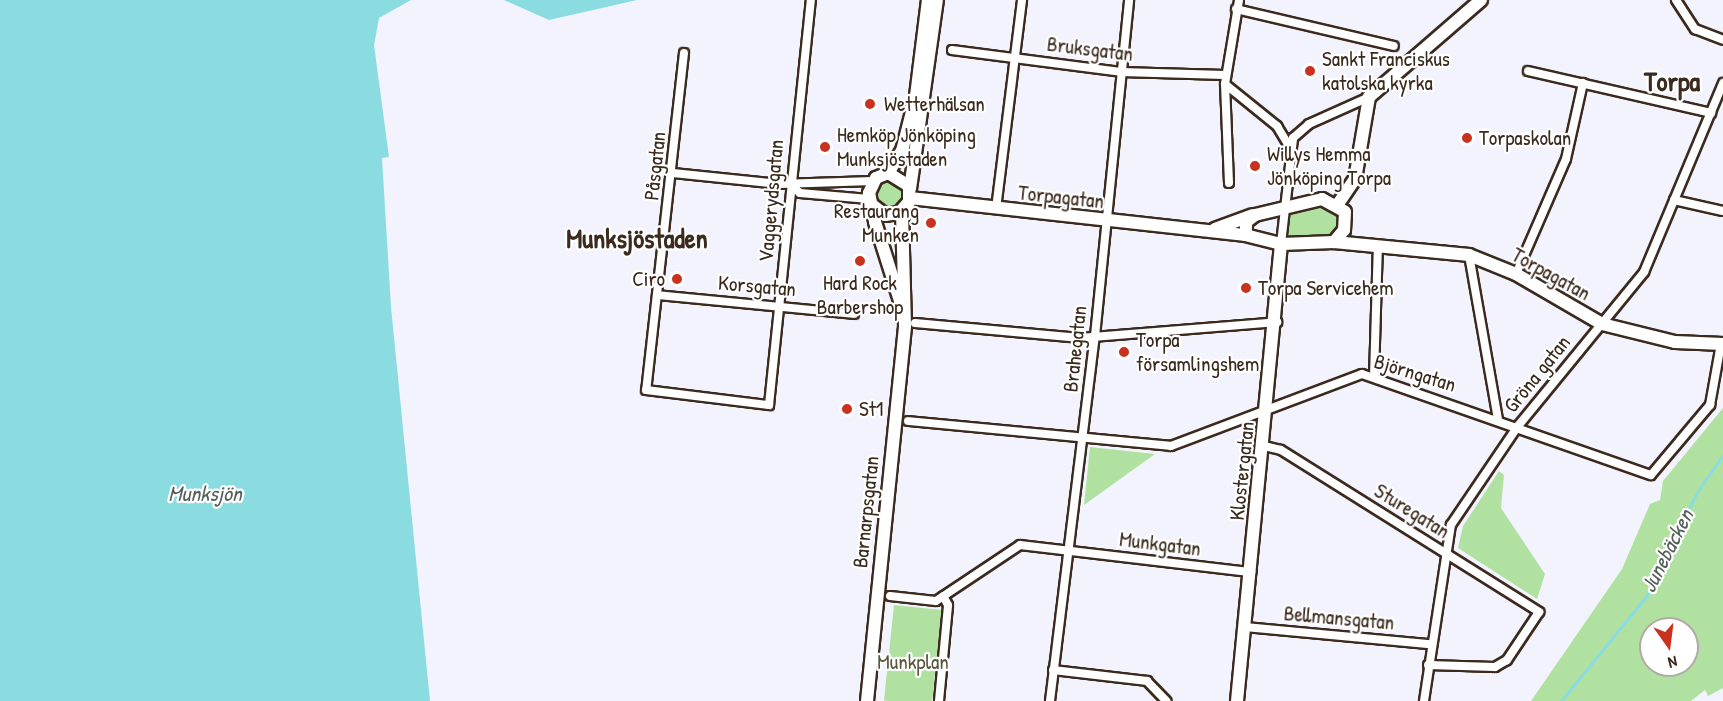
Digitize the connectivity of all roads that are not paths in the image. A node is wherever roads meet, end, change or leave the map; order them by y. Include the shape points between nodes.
1 (810, 0) edge
2 (928, 0) edge
3 (937, 0) edge
4 (1022, 0) edge
5 (1129, 0) edge
6 (1481, 0) edge
7 (1676, 0) edge
8 (1237, 4) edge
9 (1723, 40) edge
10 (1394, 46) dead end
11 (952, 50) dead end
12 (684, 53) dead end
13 (1016, 58) junction
14 (1528, 71) dead end
15 (1121, 72) junction
16 (1225, 79) junction
17 (1583, 83) junction
18 (1723, 83) edge
19 (1369, 97) junction
20 (1711, 113) junction
21 (1290, 148) junction
22 (673, 173) junction
23 (888, 173) junction
24 (873, 181) junction
25 (1229, 183) dead end
26 (790, 184) junction
27 (910, 193) junction
28 (1674, 200) junction
29 (870, 202) junction
30 (1338, 204) junction
31 (1284, 208) junction
32 (996, 209) junction
33 (902, 211) junction
34 (1723, 211) edge
35 (1255, 214) junction
36 (1107, 222) junction
37 (1344, 230) junction
38 (1209, 231) junction
39 (1246, 235) junction
40 (1334, 242) junction
41 (1281, 244) junction
42 (1359, 245) junction
43 (1378, 246) junction
44 (1469, 255) junction
45 (1516, 274) junction
46 (657, 295) junction
47 (780, 305) junction
48 (854, 314) dead end
49 (1277, 322) junction
50 (1602, 324) junction
51 (910, 325) junction
52 (1095, 336) junction
53 (1722, 344) edge
54 (1374, 377) junction
55 (769, 405) joint
56 (1268, 408) junction
57 (1498, 419) junction
58 (908, 421) dead end
59 (1518, 426) junction
60 (1083, 437) junction
61 (1264, 446) junction
62 (1065, 550) junction
63 (1443, 553) junction
64 (1251, 572) junction
65 (890, 596) dead end
66 (943, 596) junction
67 (1245, 627) junction
68 (1430, 644) junction
69 (1428, 665) junction
70 (1053, 670) junction
71 (867, 701) edge
72 (939, 701) edge
73 (1050, 701) edge
74 (1166, 701) edge
75 (1237, 701) edge
76 (1425, 701) edge

1 - 26 street, Vaggerydsgatan
2 - 23 street via 916,96 902,151
3 - 27 street
4 - 13 street
5 - 15 street, Brahegatan
6 - 19 street
7 - 9 street via 1695,28
8 - 10 street
8 - 16 street
11 - 13 street, Bruksgatan
12 - 22 street, Påsgatan
13 - 15 street, Bruksgatan
13 - 32 street
14 - 17 street
15 - 16 street, Bruksgatan
15 - 36 street, Brahegatan
16 - 21 street via 1277,126
16 - 25 street
17 - 20 street
17 - 45 street via 1566,159
18 - 20 street, Gröna gatan
19 - 21 street via 1309,124
19 - 30 street via 1355,178
20 - 28 street, Gröna gatan
21 - 31 street
22 - 26 street
22 - 46 street, Påsgatan
23 - 24 street
23 - 27 street via 902,177
24 - 26 street
24 - 29 street
26 - 29 street via 800,193
26 - 47 street, Vaggerydsgatan
27 - 32 street, Torpagatan
27 - 33 street
28 - 34 street
28 - 50 street, Gröna gatan via 1652,257
29 - 33 street via 885,215
29 - 51 street, Barnarpsgatan
30 - 31 street, Torpagatan via 1323,199
30 - 37 street via 1345,212
31 - 35 street, Torpagatan
31 - 41 street
32 - 36 street, Torpagatan
33 - 51 street, Barnarpsgatan via 899,237
35 - 38 street, Torpagatan
35 - 39 street via 1246,222
36 - 38 street, Torpagatan
36 - 52 street, Brahegatan
37 - 40 street
37 - 42 street
38 - 39 street, Torpagatan
39 - 41 street, Torpagatan
40 - 41 street, Torpagatan
40 - 42 street, Torpagatan
41 - 49 street, Klostergatan
42 - 43 street, Torpagatan
43 - 44 street, Torpagatan
43 - 54 street
44 - 45 street, Torpagatan
44 - 57 street
45 - 50 street, Torpagatan
46 - 47 street, Korsgatan
46 - 55 street, Påsgatan via 646,390
47 - 48 street, Korsgatan
47 - 55 street, Vaggerydsgatan
49 - 52 street
49 - 56 street, Klostergatan
50 - 53 street, Torpagatan via 1675,342
50 - 59 street, Gröna gatan
51 - 52 street
51 - 71 street, Barnarpsgatan
52 - 60 street, Brahegatan
53 - 59 street, Björngatan via 1710,405 1651,475
54 - 56 street, Björngatan via 1362,374
54 - 57 street, Björngatan
56 - 60 street, Björngatan via 1171,446
56 - 61 street, Klostergatan
57 - 59 street, Björngatan
58 - 60 street, Björngatan
59 - 63 street, Gröna gatan via 1474,485 1451,525
60 - 62 street, Brahegatan
61 - 63 street, Sturegatan via 1281,450
61 - 64 street, Klostergatan
62 - 64 street, Munkgatan
62 - 66 street, Munkgatan via 1020,545
62 - 70 street, Brahegatan
63 - 68 street, Gröna gatan
63 - 69 street, Sturegatan via 1538,615 1507,660 1492,668
64 - 67 street, Klostergatan
65 - 66 street via 936,601
66 - 72 street via 948,604
67 - 68 street, Bellmansgatan
67 - 75 street, Klostergatan
68 - 69 street, Gröna gatan
69 - 76 street, Gröna gatan
70 - 73 street, Brahegatan
70 - 74 street via 1147,681

